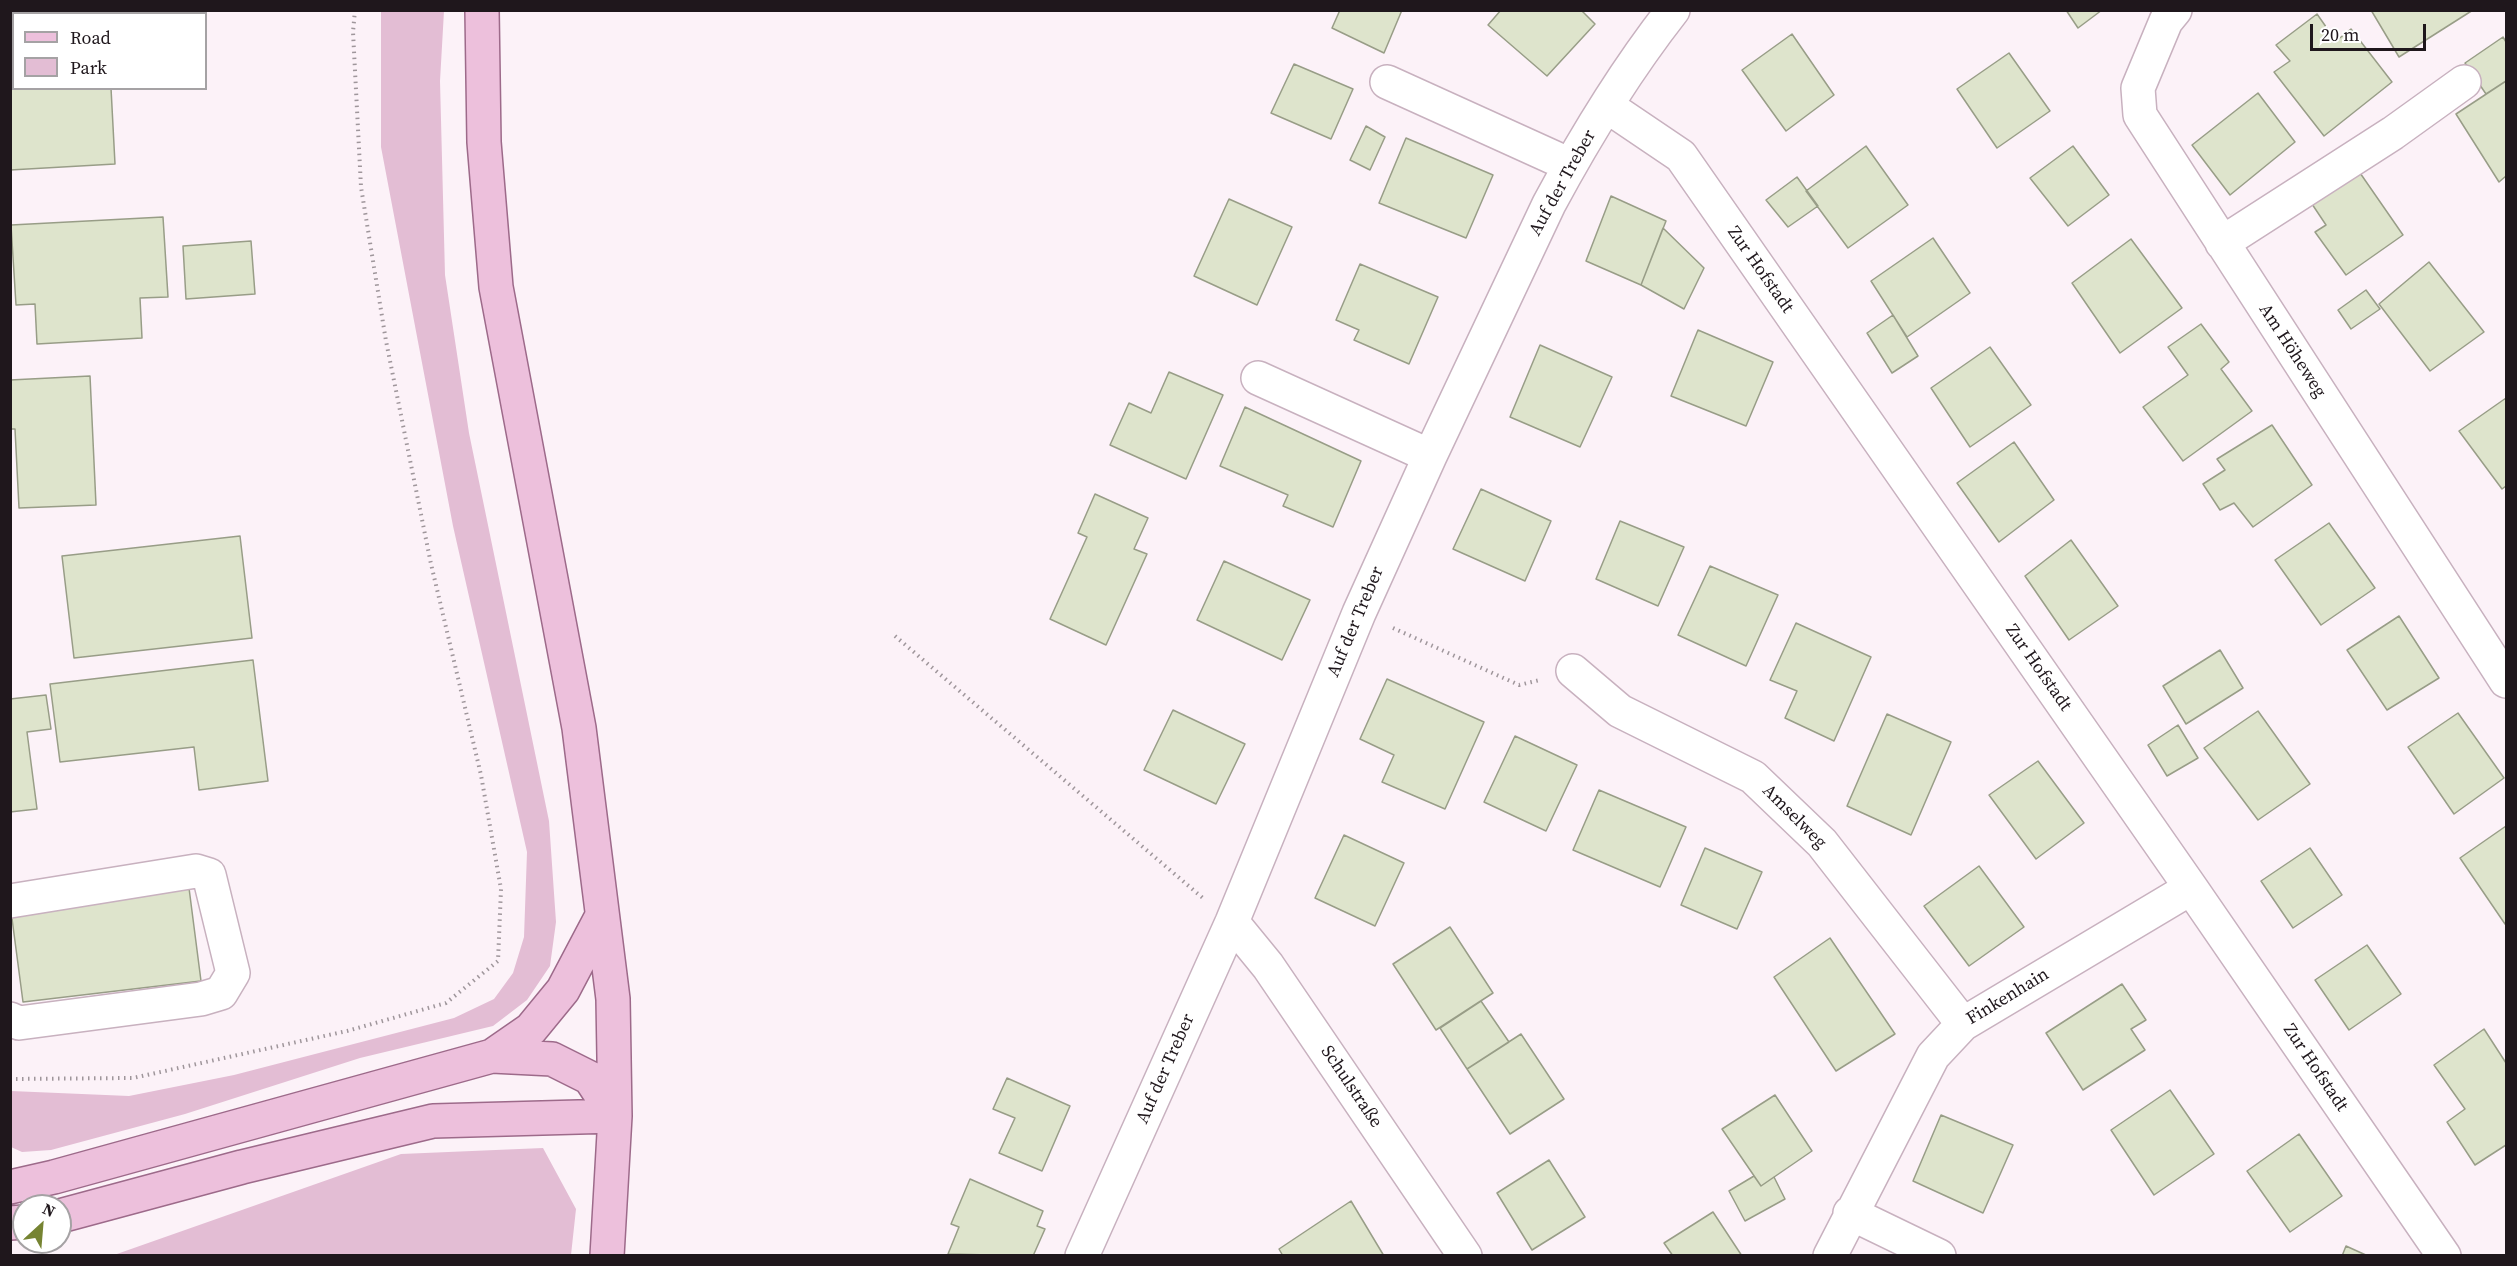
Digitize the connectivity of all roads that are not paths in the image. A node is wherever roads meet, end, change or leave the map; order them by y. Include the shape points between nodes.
1 (482, 10) edge
2 (1673, 10) edge
3 (2175, 10) edge
4 (1387, 82) dead end
5 (2464, 82) dead end
6 (1607, 106) junction
7 (1570, 165) junction
8 (2222, 243) junction
9 (1258, 378) dead end
10 (1430, 456) junction
11 (1573, 671) road end
12 (2506, 681) edge
13 (2191, 888) junction
14 (10, 901) edge
15 (602, 916) junction
16 (1232, 922) junction
17 (10, 1019) edge
18 (1963, 1024) junction
19 (492, 1056) junction
20 (615, 1116) junction
21 (10, 1187) edge
22 (72, 1213) edge
23 (1850, 1213) junction
24 (607, 1256) edge
25 (1082, 1256) edge
26 (1465, 1256) edge
27 (1830, 1256) edge
28 (1939, 1256) edge
29 (2444, 1256) edge

1 - 15 main road via 484,142 496,287 579,728
2 - 6 street, Auf der Treber
3 - 8 street, Am Höheweg via 2166,21 2138,88 2140,115
4 - 7 street
5 - 8 street via 2393,133
6 - 7 street, Auf der Treber
6 - 13 street, Zur Hofstadt via 1681,156
7 - 10 street, Auf der Treber
8 - 12 street, Am Höheweg
9 - 10 street
10 - 16 street, Auf der Treber via 1359,613
11 - 18 street, Amselweg via 1620,711 1752,777 1822,843
13 - 18 street, Finkenhain
13 - 29 street, Zur Hofstadt
14 - 17 street via 196,871 208,875 233,974 221,993 201,999 19,1023
15 - 19 main road via 563,990 531,1029
15 - 20 main road via 613,999
16 - 25 street, Auf der Treber
16 - 26 street, Schulstraße via 1268,966
18 - 23 street, Finkenhain via 1933,1056
19 - 20 main road via 552,1059 590,1078
19 - 21 main road
20 - 22 main road via 433,1121
20 - 24 main road
23 - 27 street, Finkenhain
23 - 28 street

